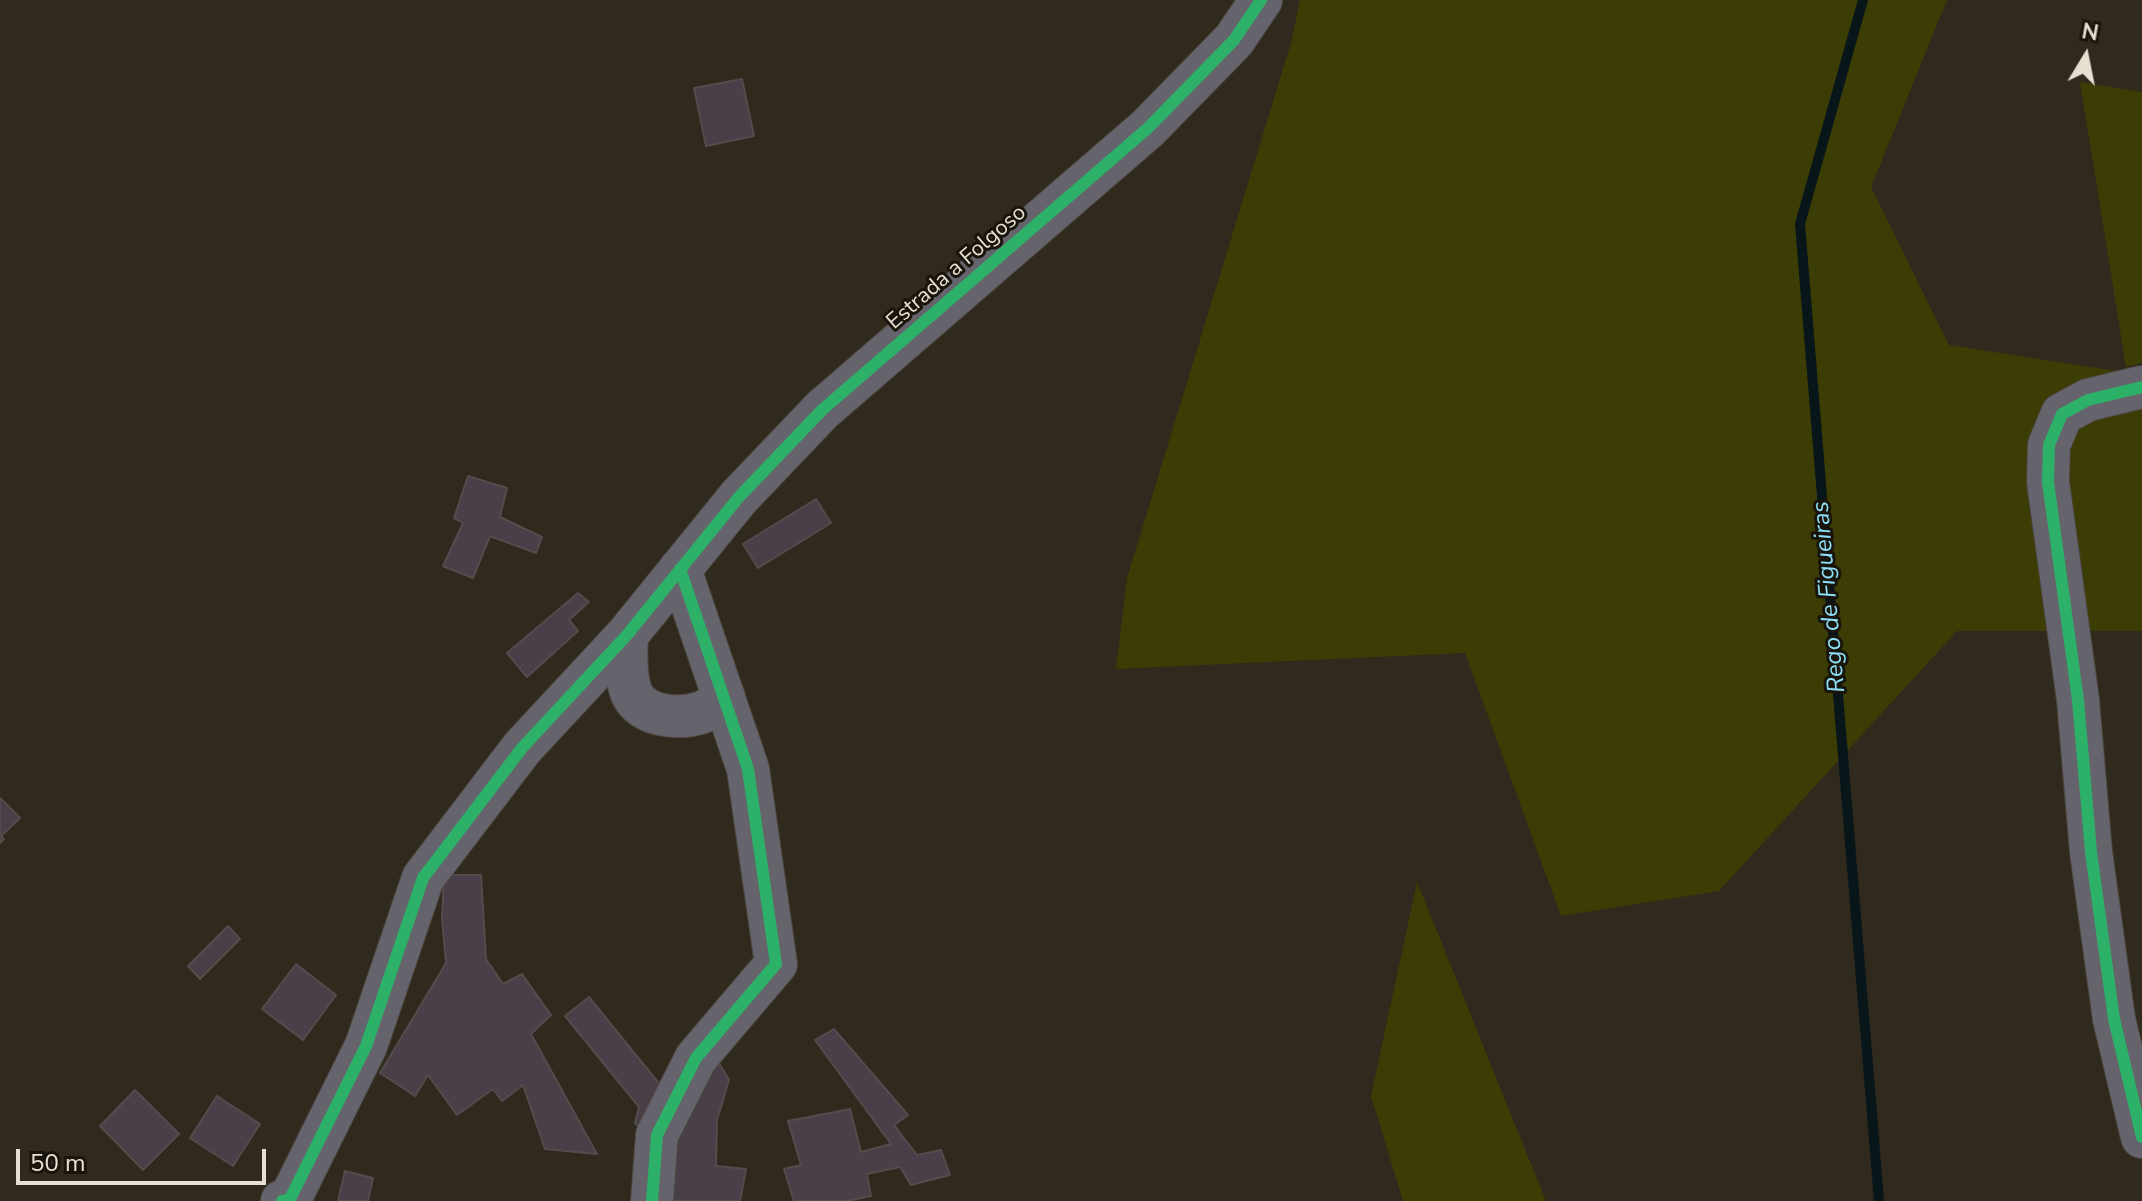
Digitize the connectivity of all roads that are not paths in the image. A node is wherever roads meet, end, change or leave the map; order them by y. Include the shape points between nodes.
1 (1261, 0) edge
2 (2142, 387) edge
3 (680, 569) junction
4 (627, 635) junction
5 (724, 697) junction
6 (2142, 1137) edge
7 (288, 1200) edge
8 (652, 1201) edge

1 - 3 street, Estrada a Folgoso via 1234,40 1148,128 822,410 748,486
2 - 6 street via 2088,400 2062,414 2049,445 2048,482 2114,1019
3 - 4 street, Estrada a Folgoso
3 - 5 street
4 - 5 street via 632,694 649,711 675,717 705,711
4 - 7 street, Estrada a Folgoso via 522,748 423,878 366,1046
5 - 8 street via 748,769 776,964 696,1058 657,1135

